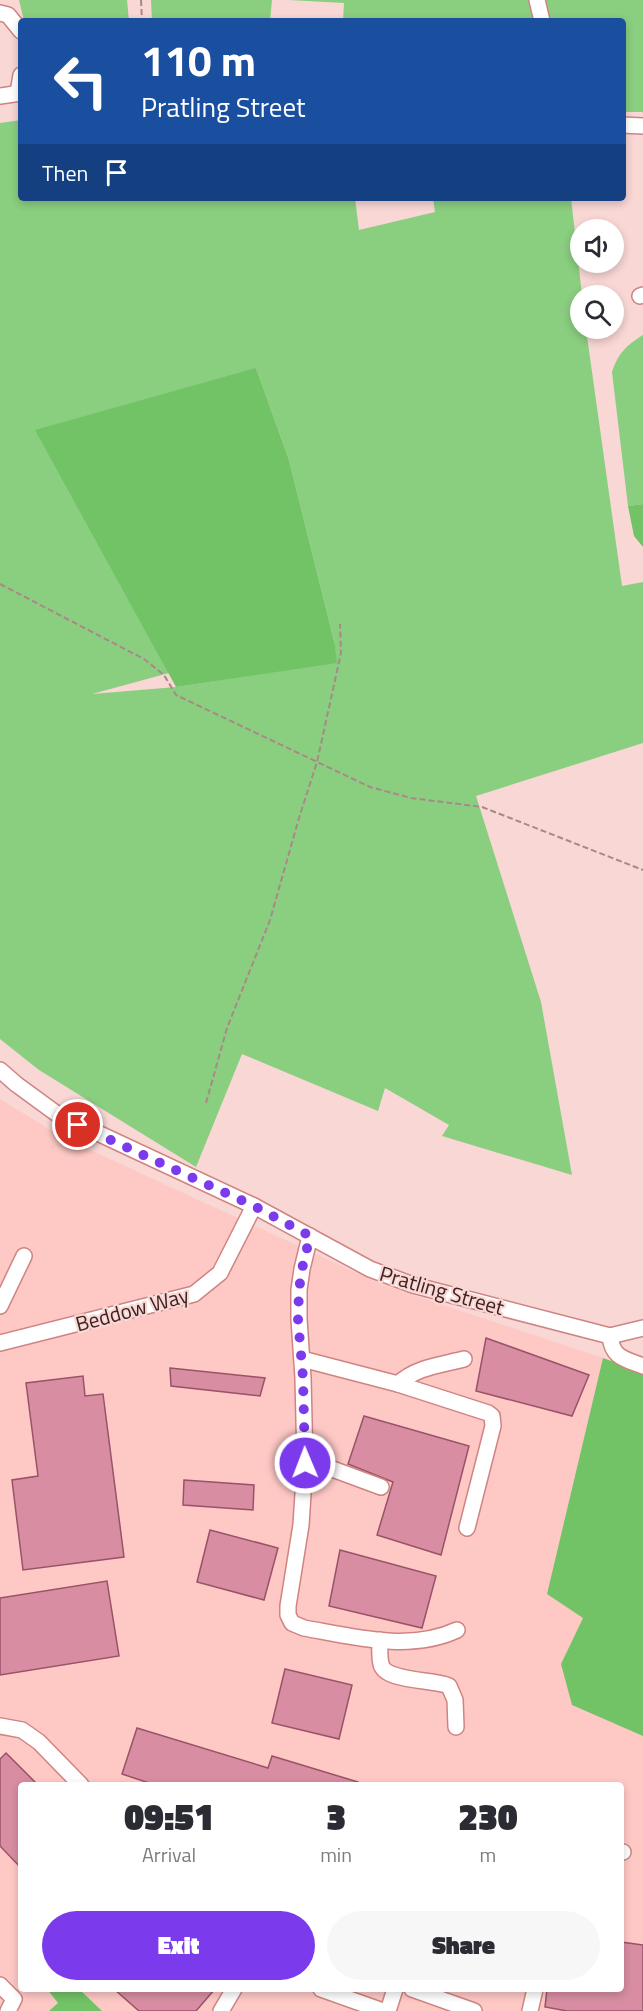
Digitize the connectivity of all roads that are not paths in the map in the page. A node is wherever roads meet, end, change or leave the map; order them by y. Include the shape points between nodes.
1 (537, 0) edge
2 (0, 13) edge
3 (541, 18) edge
4 (18, 27) edge
5 (18, 93) edge
6 (0, 96) edge
7 (626, 125) edge
8 (643, 126) edge
9 (0, 1070) edge
10 (254, 1206) junction
11 (310, 1236) junction
12 (24, 1256) dead end
13 (0, 1306) edge
14 (643, 1328) edge
15 (610, 1336) junction
16 (0, 1343) edge
17 (302, 1359) junction
18 (464, 1359) dead end
19 (643, 1366) edge
20 (398, 1384) junction
21 (305, 1463) junction
22 (381, 1487) dead end
23 (467, 1528) dead end
24 (458, 1630) dead end
25 (380, 1640) junction
26 (0, 1726) edge
27 (456, 1727) dead end
28 (78, 1782) edge
29 (0, 1985) edge
30 (232, 1992) edge
31 (330, 1992) edge
32 (394, 1992) edge
33 (421, 1992) edge
34 (534, 1992) edge
35 (470, 2009) edge
36 (8, 2011) edge
37 (221, 2011) edge
38 (385, 2011) edge
39 (530, 2011) edge

1 - 3 street
2 - 4 street via 8,15
5 - 6 street
7 - 8 street
9 - 10 street, Pratling Street via 57,1114
10 - 11 street, Pratling Street
10 - 16 street, Beddow Way via 220,1273 194,1293
11 - 15 street, Pratling Street via 370,1269 413,1285
11 - 17 street via 299,1290
12 - 13 street
14 - 15 street, Pratling Street
15 - 19 street via 614,1352
17 - 20 street
17 - 21 street
18 - 20 street via 417,1371
20 - 23 street via 492,1416 493,1426
21 - 22 street
21 - 25 street via 288,1615 292,1623 304,1628
24 - 25 street via 441,1638
25 - 27 street via 384,1671 392,1676 449,1686 456,1700
26 - 28 street via 22,1730 39,1742
29 - 36 street via 14,1999
30 - 37 street
31 - 38 street
32 - 38 street
33 - 35 street
34 - 39 street

